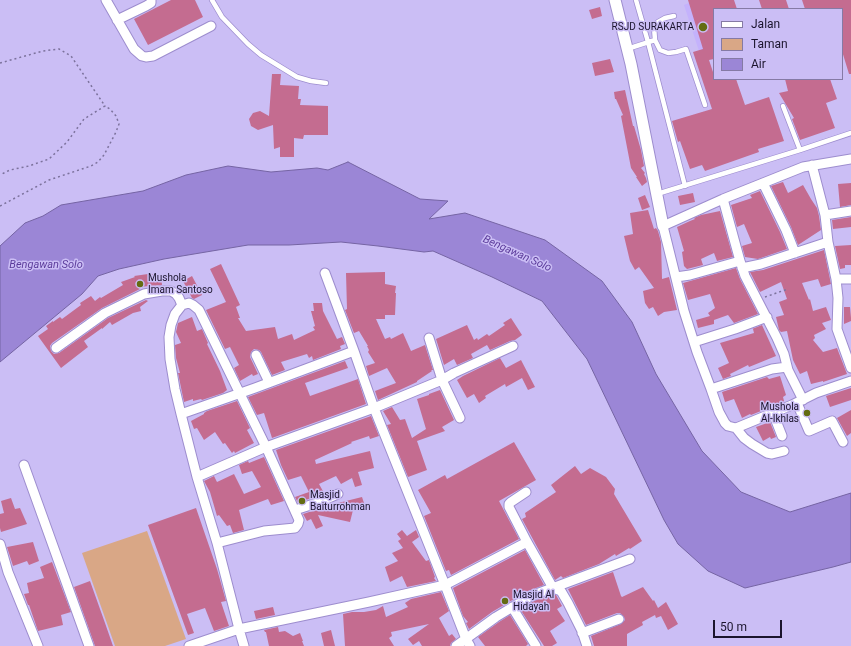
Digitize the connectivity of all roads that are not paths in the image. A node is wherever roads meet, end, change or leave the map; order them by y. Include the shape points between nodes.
1 (106, 0) edge
2 (151, 0) edge
3 (212, 0) edge
4 (615, 0) edge
5 (636, 0) edge
6 (674, 16) dead end
7 (117, 20) junction
8 (211, 26) dead end
9 (655, 40) junction
10 (648, 42) junction
11 (627, 49) junction
12 (326, 83) dead end
13 (705, 105) dead end
14 (784, 106) dead end
15 (851, 133) edge
16 (800, 150) junction
17 (851, 159) edge
18 (812, 165) junction
19 (763, 182) junction
20 (685, 186) junction
21 (657, 194) junction
22 (723, 199) junction
23 (851, 210) edge
24 (825, 216) junction
25 (663, 226) junction
26 (828, 242) junction
27 (796, 253) junction
28 (741, 265) junction
29 (325, 274) dead end
30 (676, 277) junction
31 (836, 279) junction
32 (851, 279) edge
33 (182, 304) junction
34 (766, 317) junction
35 (429, 338) dead end
36 (694, 342) junction
37 (513, 346) dead end
38 (56, 348) dead end
39 (354, 351) junction
40 (256, 354) dead end
41 (787, 367) junction
42 (851, 368) edge
43 (442, 380) junction
44 (851, 381) edge
45 (269, 382) junction
46 (711, 389) junction
47 (240, 393) junction
48 (800, 401) junction
49 (374, 408) junction
50 (773, 413) junction
51 (181, 414) junction
52 (460, 418) dead end
53 (736, 428) junction
54 (782, 436) dead end
55 (843, 442) dead end
56 (266, 447) junction
57 (784, 451) dead end
58 (24, 465) dead end
59 (198, 477) junction
60 (526, 492) dead end
61 (338, 494) dead end
62 (294, 510) junction
63 (527, 542) junction
64 (217, 543) junction
65 (0, 544) edge
66 (630, 559) dead end
67 (4, 573) edge
68 (445, 585) junction
69 (553, 588) junction
70 (512, 607) junction
71 (620, 619) dead end
72 (239, 629) junction
73 (582, 633) junction
74 (468, 643) edge
75 (38, 646) edge
76 (89, 646) edge
77 (189, 646) edge
78 (244, 646) edge
79 (456, 646) edge
80 (536, 646) edge
81 (586, 646) edge

1 - 7 street
2 - 7 street via 146,6
3 - 12 lane via 222,17 261,55 296,77
4 - 11 street
5 - 10 lane
6 - 9 lane via 665,18 654,27
7 - 8 street via 134,49 146,57 153,56
9 - 10 lane
9 - 13 lane via 660,50 668,53 686,48
10 - 11 lane
10 - 20 lane
11 - 21 street
14 - 16 lane
15 - 16 lane
16 - 20 lane
17 - 18 street
18 - 19 street
18 - 24 street
19 - 22 street
19 - 27 street
20 - 21 lane
21 - 25 street
22 - 25 street
22 - 28 street
23 - 24 street
24 - 26 street
25 - 30 street
26 - 27 street
26 - 31 street
27 - 28 street via 761,264
28 - 30 street
28 - 34 street
29 - 39 street
30 - 36 street
31 - 32 street
31 - 42 street via 837,329
33 - 38 street via 176,294 171,292 144,294 105,313
33 - 47 street via 189,303 199,310
33 - 51 street via 175,314 169,337 170,359
34 - 36 street
34 - 41 street via 781,347
35 - 43 street
36 - 46 street
37 - 43 street
39 - 45 street
39 - 49 street
40 - 45 street
41 - 46 street via 772,369
41 - 48 street
43 - 49 street
43 - 52 street
44 - 48 street
45 - 47 street
46 - 53 street via 722,418 728,426
47 - 51 street
47 - 56 street
48 - 50 street
48 - 55 street via 808,431 832,421
49 - 56 street
49 - 68 street
50 - 53 street
50 - 54 street
51 - 59 street
53 - 57 street via 744,438 767,453
56 - 59 street
56 - 62 street
58 - 76 street
59 - 64 street
60 - 63 street via 508,507
61 - 62 street
62 - 64 street via 299,520 295,528 264,531
63 - 68 street
63 - 69 street
64 - 72 street
65 - 67 street
66 - 69 street
67 - 75 street
68 - 72 street
68 - 74 street
69 - 70 street
69 - 73 street via 561,591
70 - 74 street via 496,617
70 - 80 street
71 - 73 street
72 - 77 street
72 - 78 street
73 - 81 street
74 - 79 street

